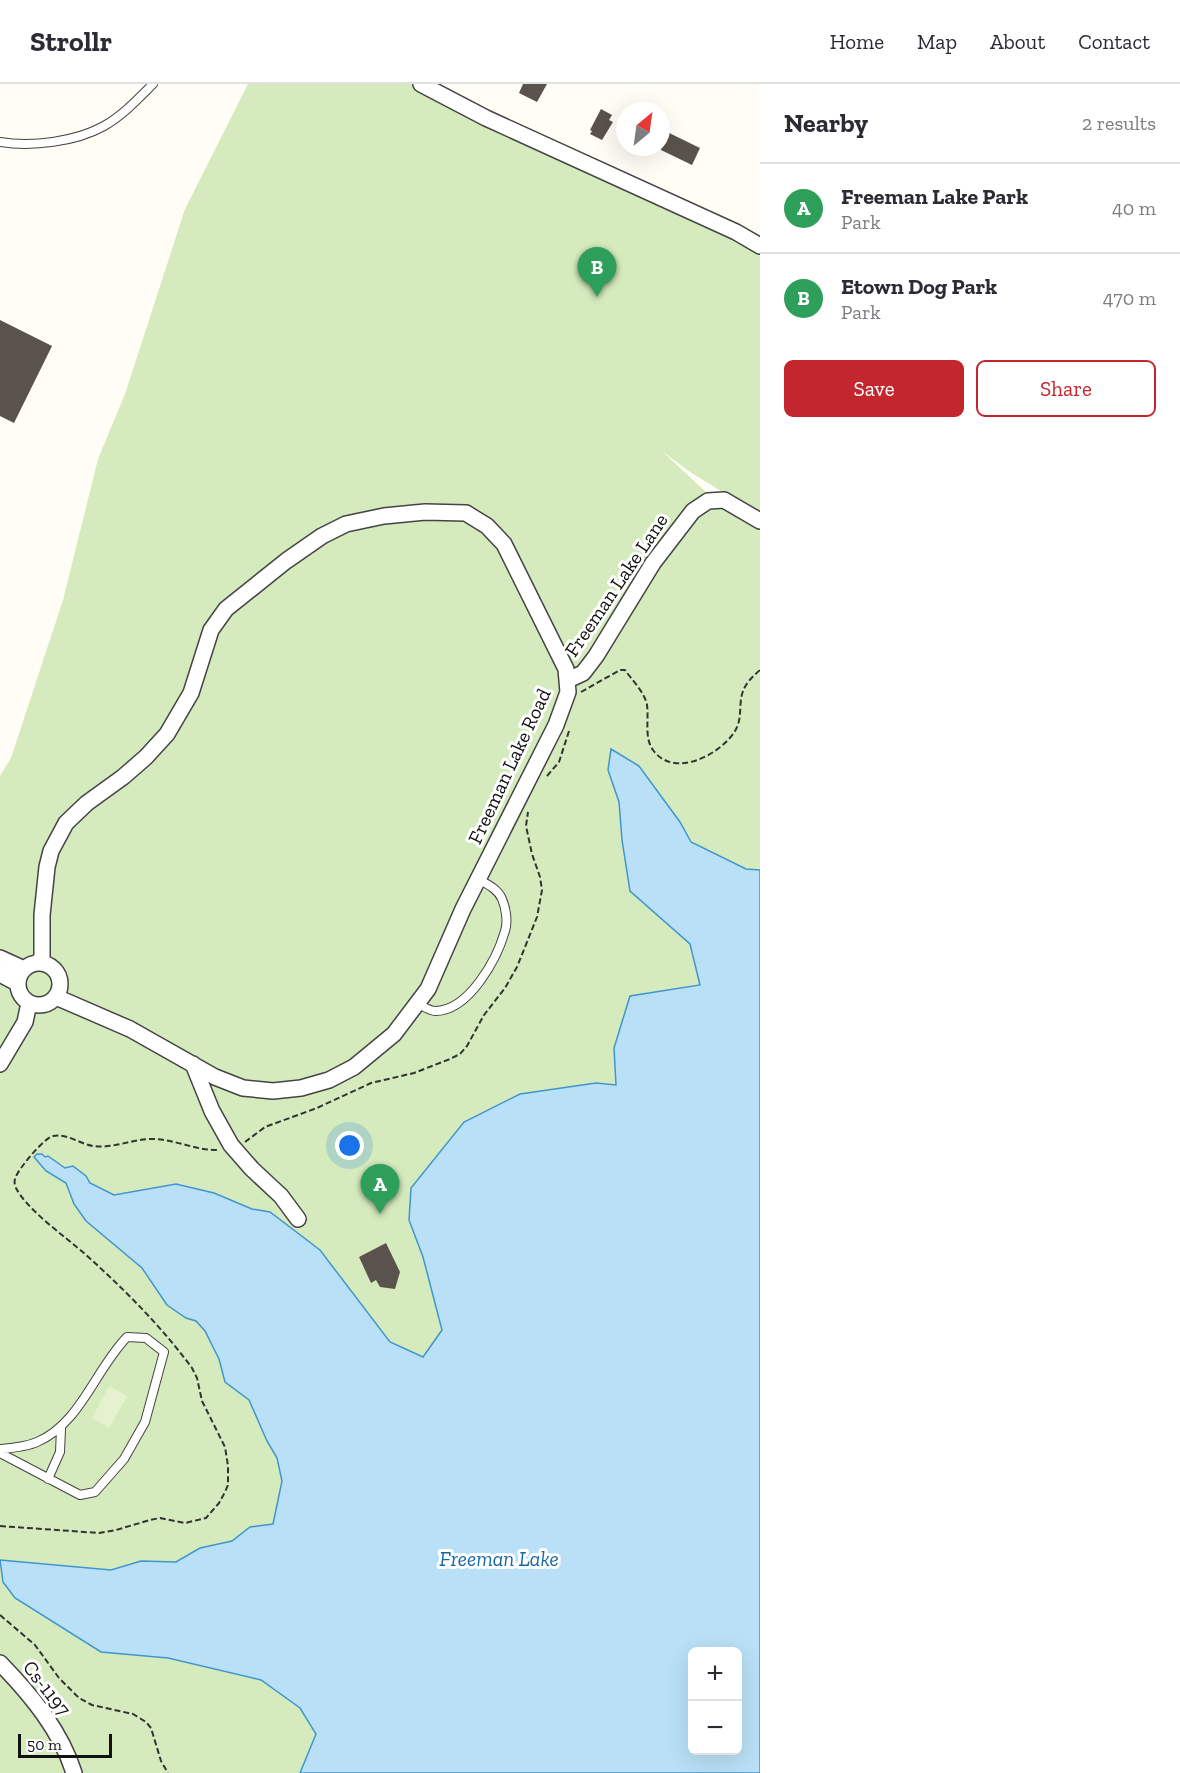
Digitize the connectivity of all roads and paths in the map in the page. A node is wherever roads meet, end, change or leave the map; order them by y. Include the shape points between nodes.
1 (153, 84) edge
2 (421, 84) edge
3 (0, 142) edge
4 (760, 246) edge
5 (760, 521) edge
6 (760, 670) edge
7 (568, 680) junction
8 (580, 697) dead end
9 (571, 727) dead end
10 (545, 778) dead end
11 (529, 809) dead end
12 (478, 879) junction
13 (0, 958) edge
14 (31, 966) junction
15 (0, 974) edge
16 (17, 983) junction
17 (56, 997) junction
18 (28, 1003) junction
19 (418, 1004) junction
20 (0, 1064) edge
21 (193, 1064) junction
22 (233, 1147) junction
23 (298, 1220) dead end
24 (61, 1429) junction
25 (0, 1451) edge
26 (48, 1479) junction
27 (0, 1526) edge
28 (0, 1615) edge
29 (0, 1664) edge
30 (74, 1773) edge
31 (168, 1773) edge

1 - 3 lane via 103,127 66,140 37,144
2 - 4 street
5 - 7 street, Freeman Lake Lane via 723,500 708,501 693,511 653,563 596,656 583,673
6 - 8 path via 742,692 739,724 725,744 686,763 673,764 652,750 646,702 625,670 580,692
7 - 12 street, Freeman Lake Road via 568,692 555,725
7 - 14 street, Freeman Lake Road via 504,544 487,526 466,513 384,516 346,525 322,536 222,614 206,641 191,693 167,734 146,758 76,812 58,836 47,867 42,957
9 - 10 path via 559,762
11 - 22 path via 526,826 542,890 537,917 517,967 460,1054 414,1073 371,1083 265,1127
12 - 19 street, Freeman Lake Road
12 - 19 lane via 502,897 506,912 506,929 489,968 470,994 452,1007 434,1011
13 - 14 street
14 - 16 street via 20,974
14 - 17 street via 49,966 56,972 60,988
15 - 16 street
16 - 18 street
17 - 18 street via 44,1005
17 - 21 street, Freeman Lake Road via 130,1029
18 - 20 street via 25,1022
19 - 21 street, Freeman Lake Road via 394,1034 364,1060 315,1085 287,1091 250,1090 229,1084
21 - 22 street via 212,1111
22 - 23 street via 281,1196
22 - 27 path via 209,1150 152,1139 118,1146 91,1146 62,1135 51,1136 15,1180 15,1186 41,1217 146,1312 192,1368 202,1401 225,1447 228,1485 219,1503 201,1520 160,1518 99,1533
24 - 25 lane via 36,1443
24 - 26 lane via 60,1452
24 - 26 lane via 112,1352 127,1337 146,1338 164,1352 145,1422 124,1459 95,1492 80,1495
25 - 26 lane
28 - 31 path via 35,1645 58,1678 79,1698 101,1708 133,1714 146,1722
29 - 30 street, Cs-1197 via 56,1733

